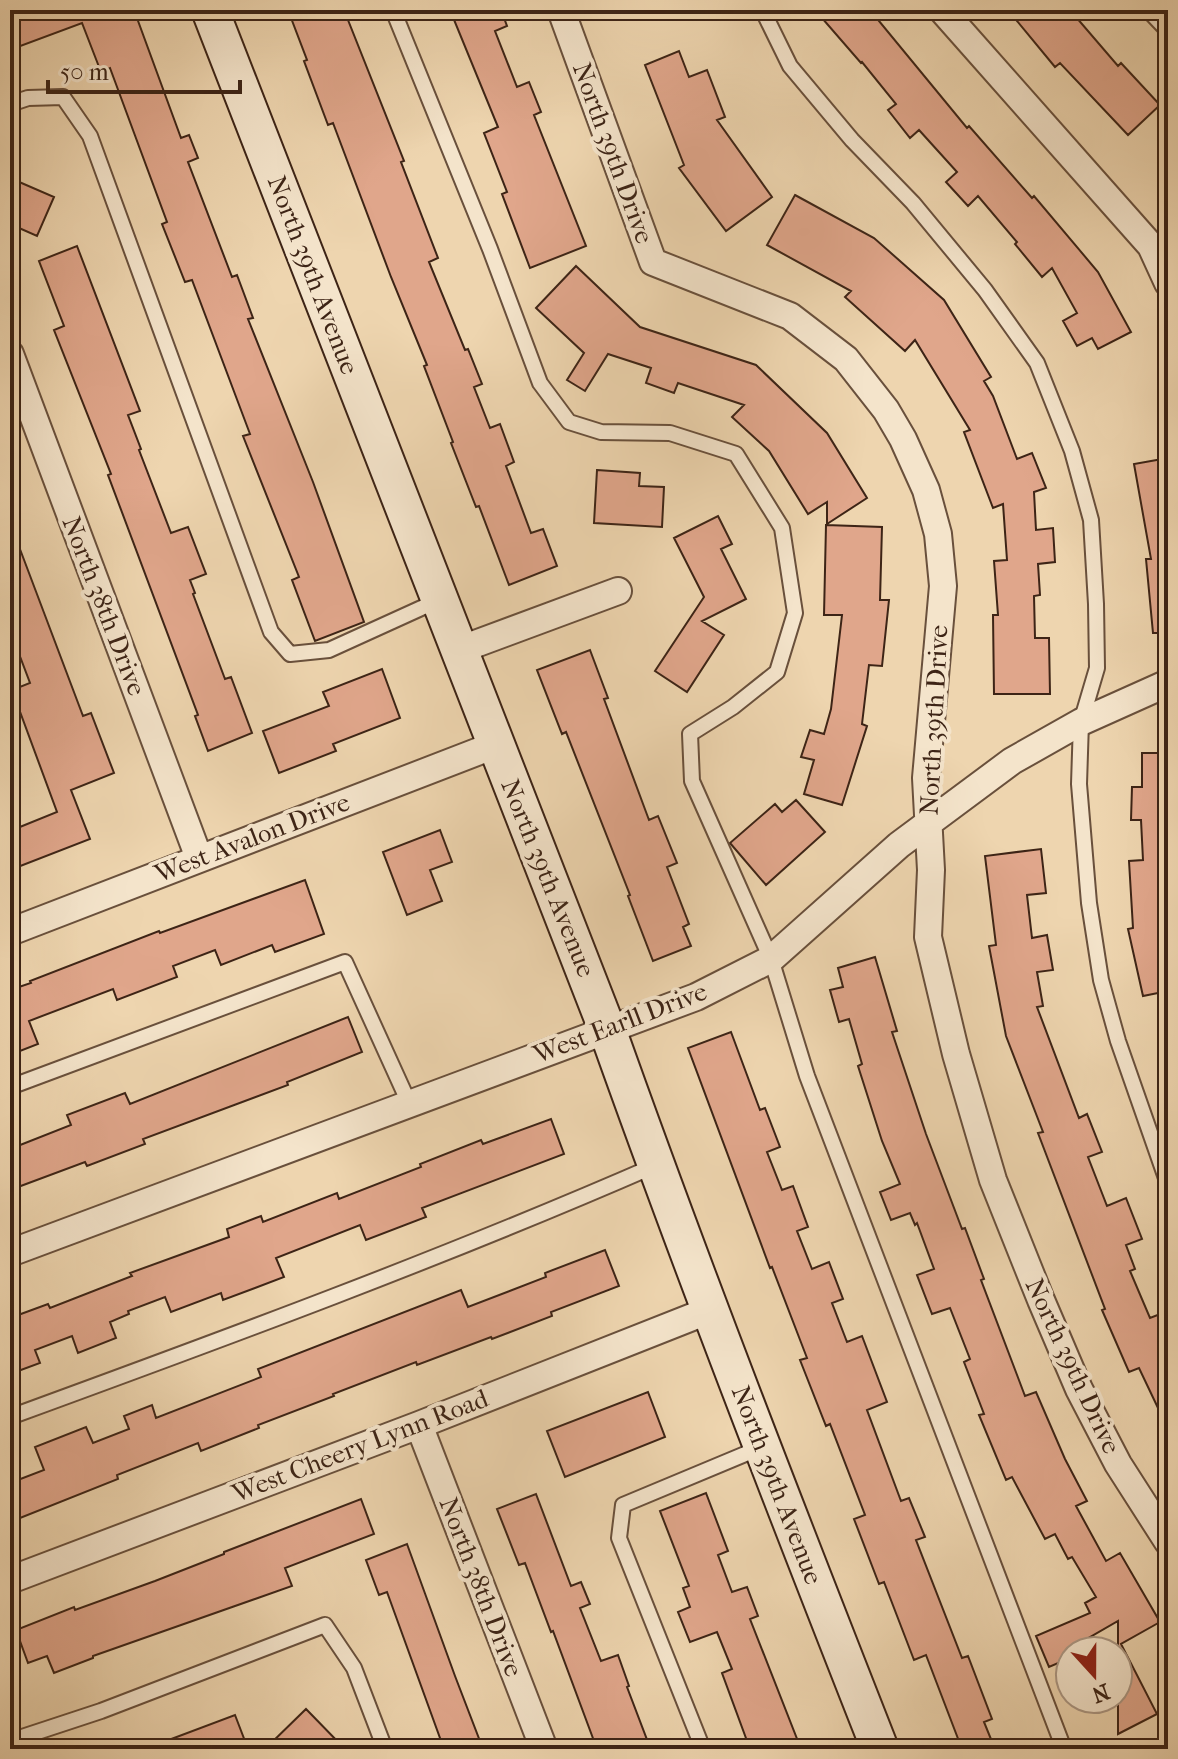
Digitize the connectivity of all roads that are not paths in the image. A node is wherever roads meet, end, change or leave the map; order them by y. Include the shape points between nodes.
1 (210, 10) edge
2 (393, 10) edge
3 (561, 10) edge
4 (764, 10) edge
5 (942, 10) edge
6 (1148, 10) edge
7 (1168, 31) edge
8 (10, 104) edge
9 (1168, 283) edge
10 (10, 354) edge
11 (618, 591) dead end
12 (439, 600) junction
13 (459, 650) junction
14 (1168, 683) edge
15 (1081, 722) junction
16 (495, 745) junction
17 (928, 824) junction
18 (199, 858) junction
19 (10, 932) edge
20 (771, 959) junction
21 (607, 1029) junction
22 (10, 1087) edge
23 (409, 1103) junction
24 (655, 1165) junction
25 (1168, 1184) edge
26 (10, 1253) edge
27 (710, 1310) junction
28 (10, 1417) edge
29 (419, 1425) junction
30 (762, 1447) junction
31 (1168, 1542) edge
32 (10, 1580) edge
33 (10, 1741) edge
34 (385, 1749) edge
35 (544, 1749) edge
36 (703, 1749) edge
37 (880, 1749) edge
38 (1064, 1749) edge

1 - 12 street, North 39th Avenue
2 - 20 lane via 540,383 569,422 601,432 670,433 736,454 782,528 795,613 777,672 690,734 692,781
3 - 17 street, North 39th Drive via 653,262 790,316 846,359 886,410 915,464 938,534 943,586 926,778
4 - 15 lane via 790,66 913,203 1037,363 1072,451 1091,520 1097,668
5 - 9 street via 1151,246
6 - 7 lane
8 - 12 lane via 63,97 90,136 271,632 290,654 329,650
10 - 18 street, North 38th Drive
11 - 13 street
12 - 13 street, North 39th Avenue
13 - 16 street, North 39th Avenue
14 - 15 street, West Earll Drive
15 - 17 street, West Earll Drive via 1012,761
15 - 25 lane via 1079,784 1101,980
16 - 18 street, West Avalon Drive
16 - 21 street, North 39th Avenue
17 - 20 street, West Earll Drive
17 - 31 street, North 39th Drive via 928,937 993,1180 1079,1389
18 - 19 street, West Avalon Drive
20 - 21 street, West Earll Drive via 696,997
20 - 38 lane via 813,1090
21 - 23 street, West Earll Drive
21 - 24 street, North 39th Avenue
22 - 23 lane via 345,962
23 - 26 street, West Earll Drive
24 - 27 street, North 39th Avenue
24 - 28 lane via 380,1279
27 - 29 street, West Cheery Lynn Road
27 - 30 street, North 39th Avenue
29 - 32 street, West Cheery Lynn Road
29 - 35 street, North 38th Drive
30 - 36 lane via 623,1505 619,1538
30 - 37 street, North 39th Avenue
33 - 34 lane via 325,1625 354,1668

